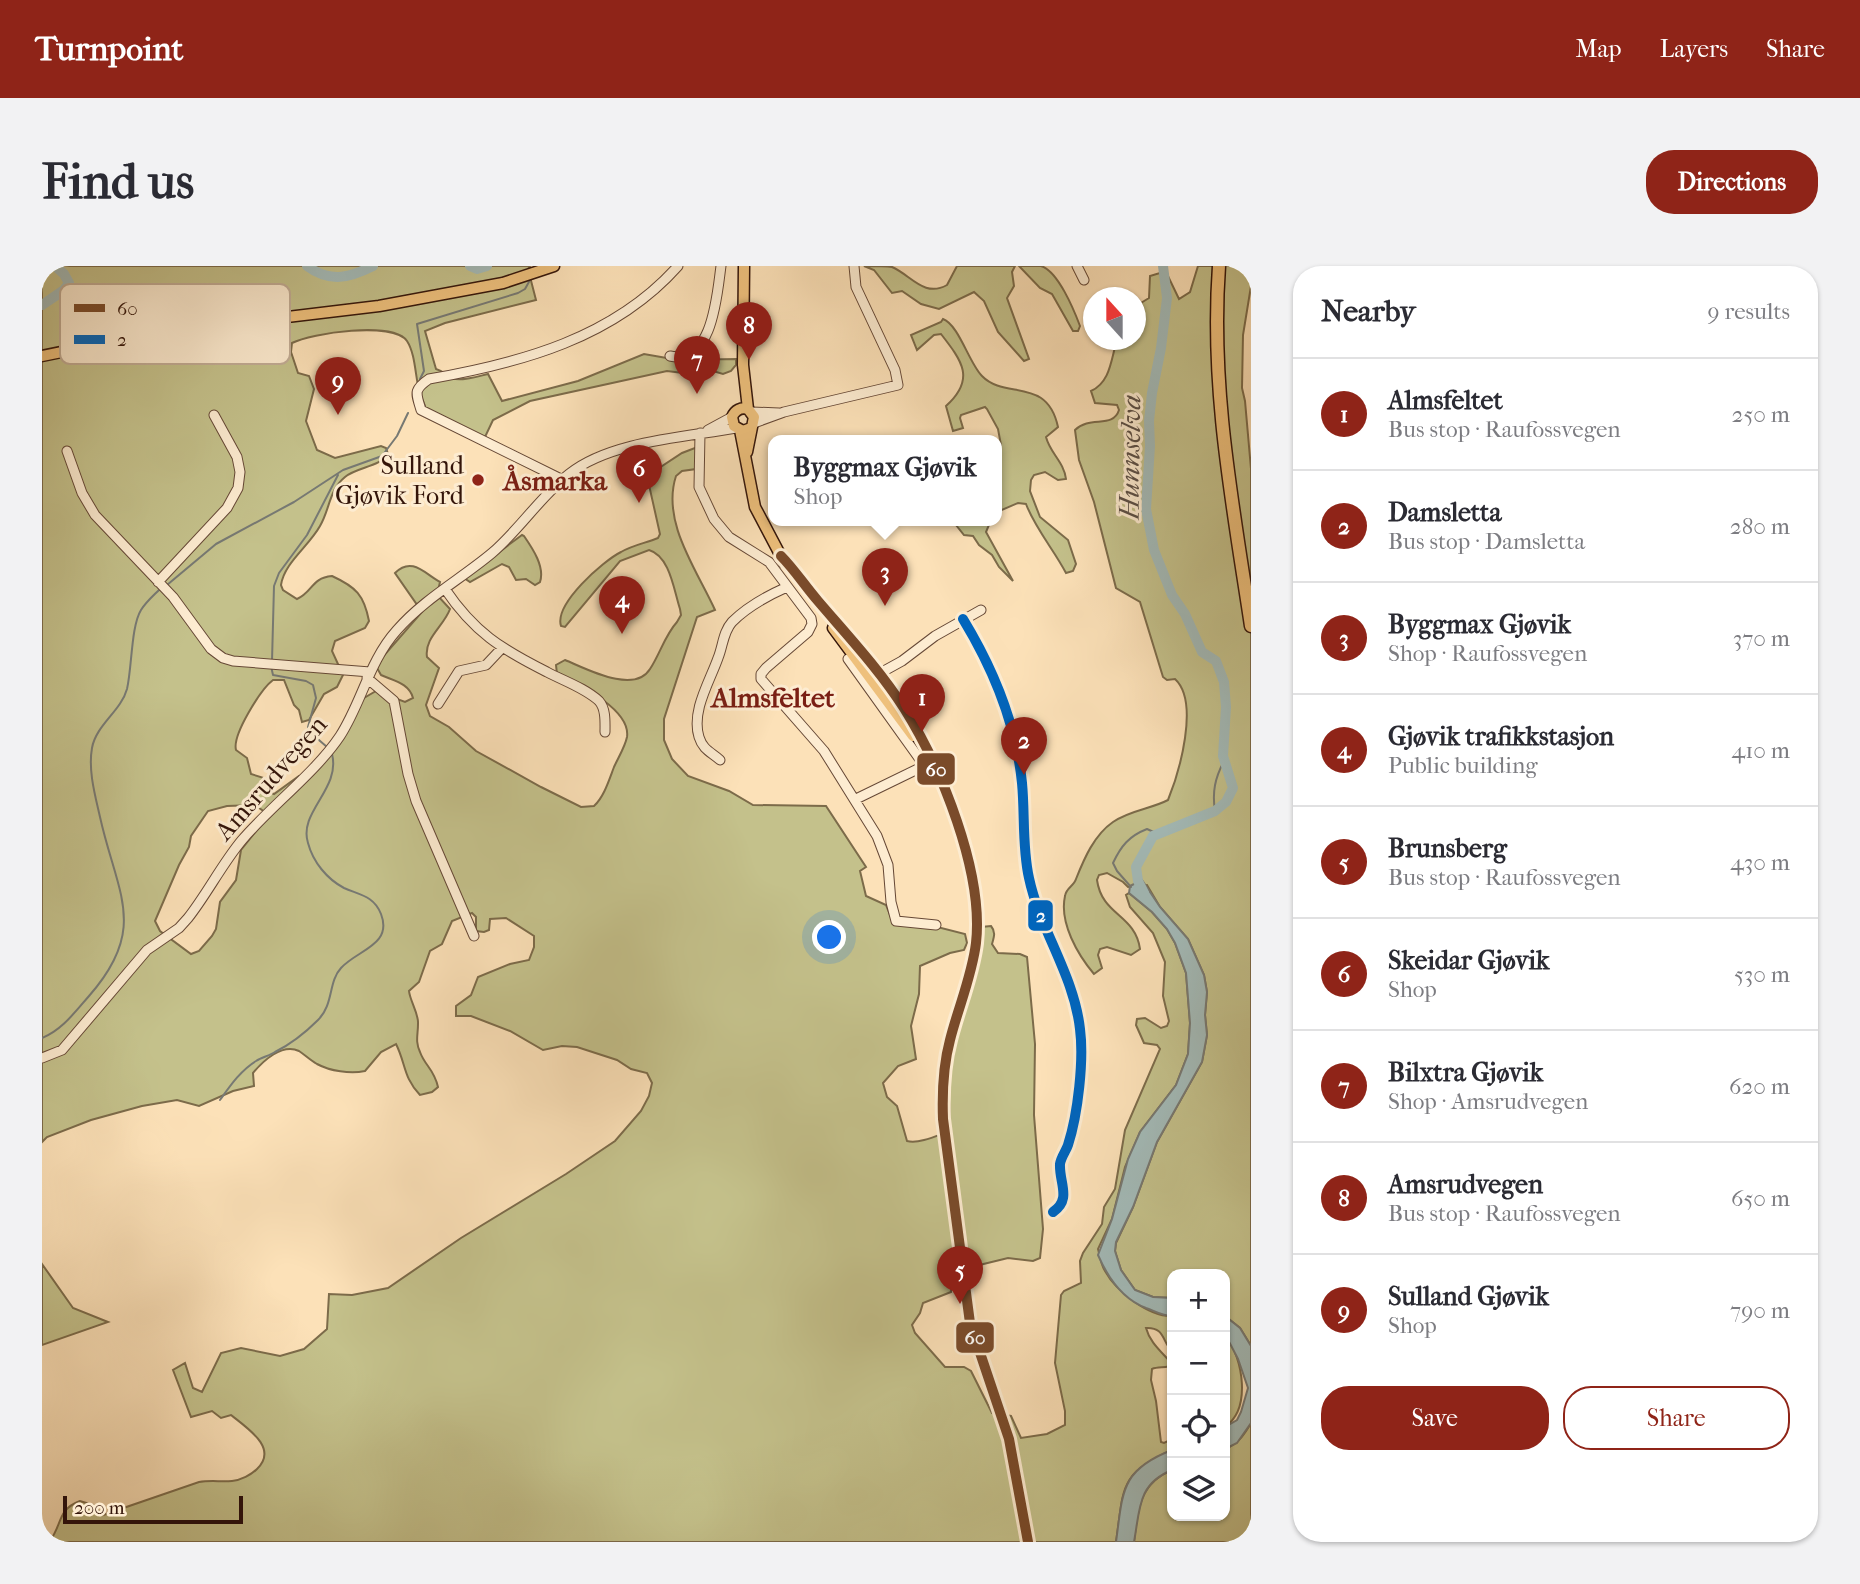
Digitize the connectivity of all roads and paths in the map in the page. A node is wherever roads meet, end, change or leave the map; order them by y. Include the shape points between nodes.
1 (554, 266) edge
2 (678, 266) edge
3 (721, 266) edge
4 (744, 266) edge
5 (854, 266) edge
6 (1077, 266) edge
7 (1219, 266) edge
8 (1225, 266) edge
9 (1084, 281) dead end
10 (290, 316) edge
11 (60, 352) edge
12 (42, 356) edge
13 (670, 356) dead end
14 (214, 415) dead end
15 (744, 420) junction
16 (703, 432) junction
17 (67, 451) dead end
18 (563, 480) junction
19 (158, 582) junction
20 (787, 587) junction
21 (444, 589) junction
22 (1251, 590) edge
23 (981, 610) dead end
24 (963, 620) junction
25 (1251, 626) edge
26 (502, 648) junction
27 (848, 659) dead end
28 (369, 675) junction
29 (878, 680) junction
30 (438, 704) dead end
31 (605, 732) dead end
32 (720, 760) dead end
33 (928, 763) junction
34 (856, 799) junction
35 (936, 925) dead end
36 (474, 936) dead end
37 (42, 1058) edge
38 (1053, 1212) dead end
39 (1028, 1542) edge

1 - 10 main road via 503,283 379,306
2 - 18 street via 628,312 595,331 516,361 429,379 418,387 421,410
3 - 13 street via 717,300 704,340 685,356
4 - 15 main road
5 - 15 street, Amsrudvegen via 856,286 898,385
6 - 9 street
7 - 25 highway via 1221,426
8 - 22 highway via 1224,396
11 - 12 main road
14 - 19 street via 237,457 238,488 227,508
15 - 16 street, Amsrudvegen
15 - 29 main road via 755,507 766,531
16 - 18 street, Amsrudvegen via 607,454
16 - 20 street via 699,487 714,519 729,537 769,562
17 - 19 street via 89,507
18 - 21 street, Amsrudvegen via 515,532
19 - 28 street via 223,658
20 - 32 street via 745,612 725,632 697,723 704,748
20 - 34 street via 812,622 808,632 762,673 763,683 824,751
21 - 26 street via 472,625
21 - 28 street, Amsrudvegen via 397,630
23 - 24 street
24 - 29 street
24 - 38 street via 996,681 1013,729 1029,879 1074,997 1080,1029 1078,1087 1068,1145 1060,1161 1064,1200
26 - 30 street via 486,665 459,671
26 - 31 street via 589,693 601,703
27 - 33 street
28 - 36 street via 394,701 416,801
28 - 37 street, Amsrudvegen via 336,742 242,841 190,916 146,950 62,1050
29 - 33 main road
33 - 34 street
33 - 39 main road via 943,789 976,903 972,967 944,1067 947,1153 970,1323 1009,1439
34 - 35 street via 886,855 896,921

